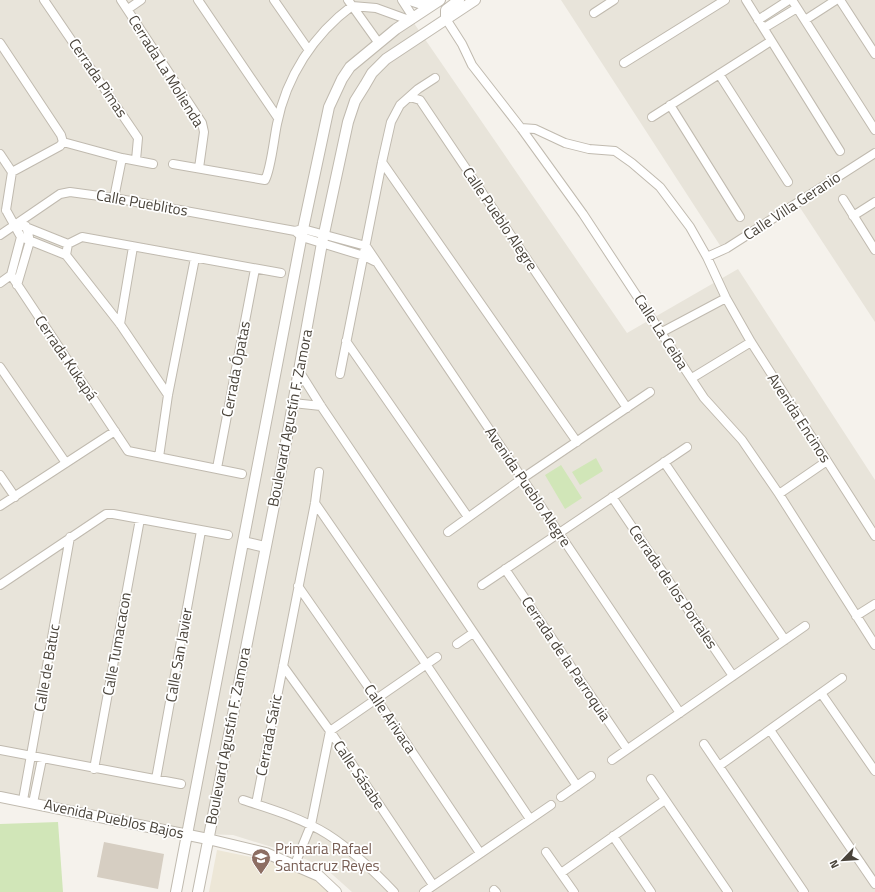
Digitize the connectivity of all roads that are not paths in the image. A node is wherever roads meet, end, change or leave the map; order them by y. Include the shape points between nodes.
1 (44, 0) edge
2 (121, 0) edge
3 (141, 0) edge
4 (198, 0) edge
5 (274, 0) edge
6 (402, 0) edge
7 (410, 0) edge
8 (459, 0) edge
9 (475, 0) edge
10 (614, 0) edge
11 (724, 0) edge
12 (746, 0) edge
13 (791, 0) edge
14 (836, 0) edge
15 (840, 0) edge
16 (438, 1) edge
17 (350, 3) edge
18 (797, 8) junction
19 (128, 10) junction
20 (594, 13) dead end
21 (411, 19) junction
22 (446, 19) junction
23 (758, 20) junction
24 (804, 20) junction
25 (764, 28) junction
26 (771, 41) junction
27 (378, 42) junction
28 (0, 43) edge
29 (308, 49) junction
30 (875, 54) edge
31 (624, 63) dead end
32 (719, 74) junction
33 (435, 78) dead end
34 (410, 97) junction
35 (670, 105) junction
36 (652, 117) dead end
37 (278, 118) junction
38 (521, 128) junction
39 (875, 130) edge
40 (63, 142) junction
41 (840, 151) dead end
42 (875, 153) edge
43 (0, 154) edge
44 (122, 158) junction
45 (136, 160) junction
46 (382, 162) junction
47 (153, 164) dead end
48 (173, 164) dead end
49 (199, 168) junction
50 (12, 172) junction
51 (788, 182) dead end
52 (114, 198) junction
53 (843, 199) dead end
54 (875, 202) edge
55 (4, 213) edge
56 (853, 216) junction
57 (740, 217) dead end
58 (14, 225) junction
59 (26, 226) junction
60 (300, 232) junction
61 (0, 235) edge
62 (21, 237) junction
63 (324, 238) junction
64 (30, 241) junction
65 (68, 244) junction
66 (366, 246) junction
67 (133, 247) junction
68 (875, 250) edge
69 (66, 255) junction
70 (364, 256) junction
71 (707, 257) junction
72 (195, 258) junction
73 (375, 262) junction
74 (255, 269) junction
75 (281, 273) dead end
76 (11, 275) junction
77 (0, 283) edge
78 (18, 285) junction
79 (726, 298) junction
80 (120, 324) junction
81 (662, 332) junction
82 (346, 341) junction
83 (751, 342) junction
84 (0, 367) edge
85 (299, 371) junction
86 (340, 374) dead end
87 (692, 378) junction
88 (650, 392) dead end
89 (168, 395) junction
90 (293, 403) junction
91 (321, 406) junction
92 (627, 408) junction
93 (114, 431) junction
94 (576, 442) junction
95 (687, 447) dead end
96 (159, 457) junction
97 (827, 461) junction
98 (664, 462) junction
99 (66, 463) junction
100 (217, 468) junction
101 (319, 472) dead end
102 (242, 474) dead end
103 (0, 475) edge
104 (523, 478) junction
105 (779, 494) junction
106 (15, 496) junction
107 (612, 497) junction
108 (315, 503) junction
109 (0, 506) edge
110 (468, 517) junction
111 (140, 519) junction
112 (201, 531) junction
113 (448, 532) dead end
114 (559, 532) junction
115 (228, 535) dead end
116 (875, 536) edge
117 (70, 537) junction
118 (244, 542) junction
119 (265, 547) junction
120 (505, 569) junction
121 (0, 585) edge
122 (482, 585) dead end
123 (298, 586) junction
124 (875, 604) edge
125 (856, 616) junction
126 (805, 626) dead end
127 (473, 632) junction
128 (785, 640) junction
129 (457, 644) dead end
130 (875, 646) edge
131 (437, 657) dead end
132 (426, 664) junction
133 (282, 666) junction
134 (733, 676) junction
135 (842, 678) dead end
136 (821, 693) junction
137 (376, 698) junction
138 (680, 713) junction
139 (770, 730) junction
140 (330, 731) junction
141 (704, 744) dead end
142 (627, 749) junction
143 (0, 750) edge
144 (32, 756) junction
145 (42, 759) junction
146 (612, 760) dead end
147 (719, 766) junction
148 (94, 769) junction
149 (875, 771) edge
150 (591, 776) dead end
151 (156, 779) junction
152 (651, 779) dead end
153 (181, 784) dead end
154 (577, 786) junction
155 (0, 797) edge
156 (561, 797) dead end
157 (243, 800) dead end
158 (665, 800) junction
159 (28, 801) junction
160 (256, 804) junction
161 (551, 805) dead end
162 (530, 819) junction
163 (311, 825) junction
164 (187, 834) junction
165 (612, 836) junction
166 (208, 839) junction
167 (546, 852) dead end
168 (480, 853) junction
169 (295, 864) junction
170 (561, 873) junction
171 (875, 884) edge
172 (433, 886) junction
173 (176, 892) edge
174 (198, 892) edge
175 (336, 892) edge
176 (394, 892) edge
177 (424, 892) edge
178 (574, 892) edge
179 (651, 892) edge
180 (728, 892) edge
181 (804, 892) edge

1 - 45 street, Cerrada Pimas via 138,138
2 - 19 street, Cerrada La Molienda
3 - 19 street
4 - 37 street
5 - 29 street
6 - 21 street
7 - 16 street via 422,4
8 - 22 street via 446,10
9 - 22 street, Boulevard Agustín F. Zamora
10 - 20 street
11 - 31 street
12 - 23 street
13 - 18 street
13 - 23 street
14 - 24 street
15 - 30 street
16 - 21 street, Boulevard Agustín F. Zamora
17 - 21 street
17 - 27 street
17 - 29 street
18 - 24 street
18 - 25 street
19 - 49 street, Cerrada La Molienda via 202,123 204,132
21 - 27 street, Boulevard Agustín F. Zamora
22 - 38 street, Calle La Ceiba via 472,65
22 - 63 street, Boulevard Agustín F. Zamora via 386,59 372,73 355,101 348,122
23 - 25 street
24 - 39 street
25 - 26 street
26 - 32 street
26 - 41 street
27 - 60 street, Boulevard Agustín F. Zamora via 350,67 329,107
28 - 40 street
29 - 37 street via 290,83
32 - 35 street
32 - 51 street
33 - 34 street
34 - 46 street via 400,105 391,122
34 - 92 street, Calle Pueblo Alegre via 420,100
35 - 36 street
35 - 57 street
37 - 49 street via 265,180
38 - 71 street, Avenida Encinos via 534,129 565,143 589,149 615,151 660,187 682,214
38 - 81 street, Calle La Ceiba via 583,214 643,303 652,321
40 - 44 street
40 - 50 street
42 - 71 street, Calle Villa Geranio via 727,248
43 - 50 street
44 - 45 street
44 - 52 street
45 - 47 street
46 - 66 street
46 - 94 street
48 - 49 street
50 - 55 street
52 - 58 street, Calle Pueblitos via 65,192
52 - 60 street, Calle Pueblitos
53 - 56 street
54 - 56 street
55 - 58 street
56 - 68 street
58 - 59 street
58 - 61 street, Calle Pueblitos
58 - 62 street
59 - 64 street
59 - 65 street
60 - 63 street, Avenida Pueblo Alegre
60 - 118 street, Boulevard Agustín F. Zamora
62 - 64 street
62 - 76 street
63 - 66 street, Avenida Pueblo Alegre
63 - 70 street, Avenida Pueblo Alegre
63 - 85 street, Boulevard Agustín F. Zamora
64 - 69 street
64 - 78 street
65 - 67 street via 82,237
65 - 69 street
66 - 70 street
66 - 73 street, Avenida Pueblo Alegre
67 - 72 street
67 - 80 street
69 - 80 street
70 - 73 street, Avenida Pueblo Alegre
70 - 82 street
71 - 79 street, Avenida Encinos
72 - 74 street
72 - 89 street
73 - 104 street, Avenida Pueblo Alegre
74 - 75 street
74 - 100 street, Cerrada Ópatas
76 - 77 street
76 - 78 street, Cerrada Kukapá
78 - 93 street, Cerrada Kukapá
79 - 81 street
79 - 83 street, Avenida Encinos
80 - 89 street
81 - 87 street, Calle La Ceiba
82 - 86 street
82 - 110 street
83 - 87 street
83 - 97 street, Avenida Encinos
84 - 99 street
85 - 90 street, Boulevard Agustín F. Zamora
85 - 91 street
87 - 105 street, Calle La Ceiba via 704,398 742,440
88 - 92 street
89 - 96 street
90 - 91 street
90 - 119 street, Boulevard Agustín F. Zamora
91 - 127 street
92 - 94 street
93 - 96 street, Cerrada Kukapá via 128,451
93 - 99 street
94 - 104 street
95 - 98 street
96 - 100 street
97 - 105 street
97 - 116 street, Avenida Encinos
98 - 107 street
98 - 128 street
99 - 106 street
100 - 102 street
101 - 108 street, Cerrada Sáric
103 - 106 street
104 - 110 street
104 - 114 street, Avenida Pueblo Alegre
105 - 125 street, Calle La Ceiba
106 - 109 street
107 - 114 street
107 - 134 street, Cerrada de los Portales
108 - 123 street, Cerrada Sáric
108 - 132 street
110 - 113 street
111 - 112 street
111 - 117 street via 106,514
111 - 148 street, Calle Tumacacon
112 - 115 street
112 - 151 street, Calle San Javier
114 - 120 street
114 - 138 street, Avenida Pueblo Alegre
117 - 121 street
117 - 144 street, Calle de Batuc
118 - 119 street
118 - 164 street, Boulevard Agustín F. Zamora
119 - 166 street, Boulevard Agustín F. Zamora
120 - 122 street
120 - 142 street, Cerrada de la Parroquia
123 - 133 street, Cerrada Sáric
123 - 137 street, Calle Arivaca
124 - 125 street
125 - 130 street, Calle La Ceiba
126 - 128 street
127 - 129 street
127 - 154 street
128 - 134 street
131 - 132 street
132 - 137 street
132 - 162 street
133 - 140 street, Calle Sásabe
133 - 160 street, Cerrada Sáric
134 - 138 street
135 - 136 street
136 - 139 street
136 - 149 street
137 - 140 street
137 - 168 street, Calle Arivaca
138 - 142 street
139 - 147 street
139 - 171 street
140 - 163 street
140 - 172 street, Calle Sásabe
141 - 147 street
142 - 146 street
143 - 144 street
144 - 145 street
144 - 159 street, Calle de Batuc
145 - 148 street
145 - 159 street
147 - 181 street
148 - 151 street
150 - 154 street
151 - 153 street
152 - 158 street
154 - 156 street
155 - 159 street, Avenida Pueblos Bajos
157 - 160 street
158 - 165 street
158 - 180 street
159 - 164 street, Avenida Pueblos Bajos
160 - 163 street
161 - 162 street
162 - 168 street
163 - 169 street
163 - 176 street via 328,834 360,859
164 - 166 street, Avenida Pueblos Bajos
164 - 173 street, Boulevard Agustín F. Zamora
165 - 170 street
165 - 179 street
166 - 169 street, Avenida Pueblos Bajos via 266,853
166 - 174 street, Boulevard Agustín F. Zamora
167 - 170 street
168 - 172 street
169 - 175 street, Avenida Pueblos Bajos via 319,876
170 - 178 street
172 - 177 street

